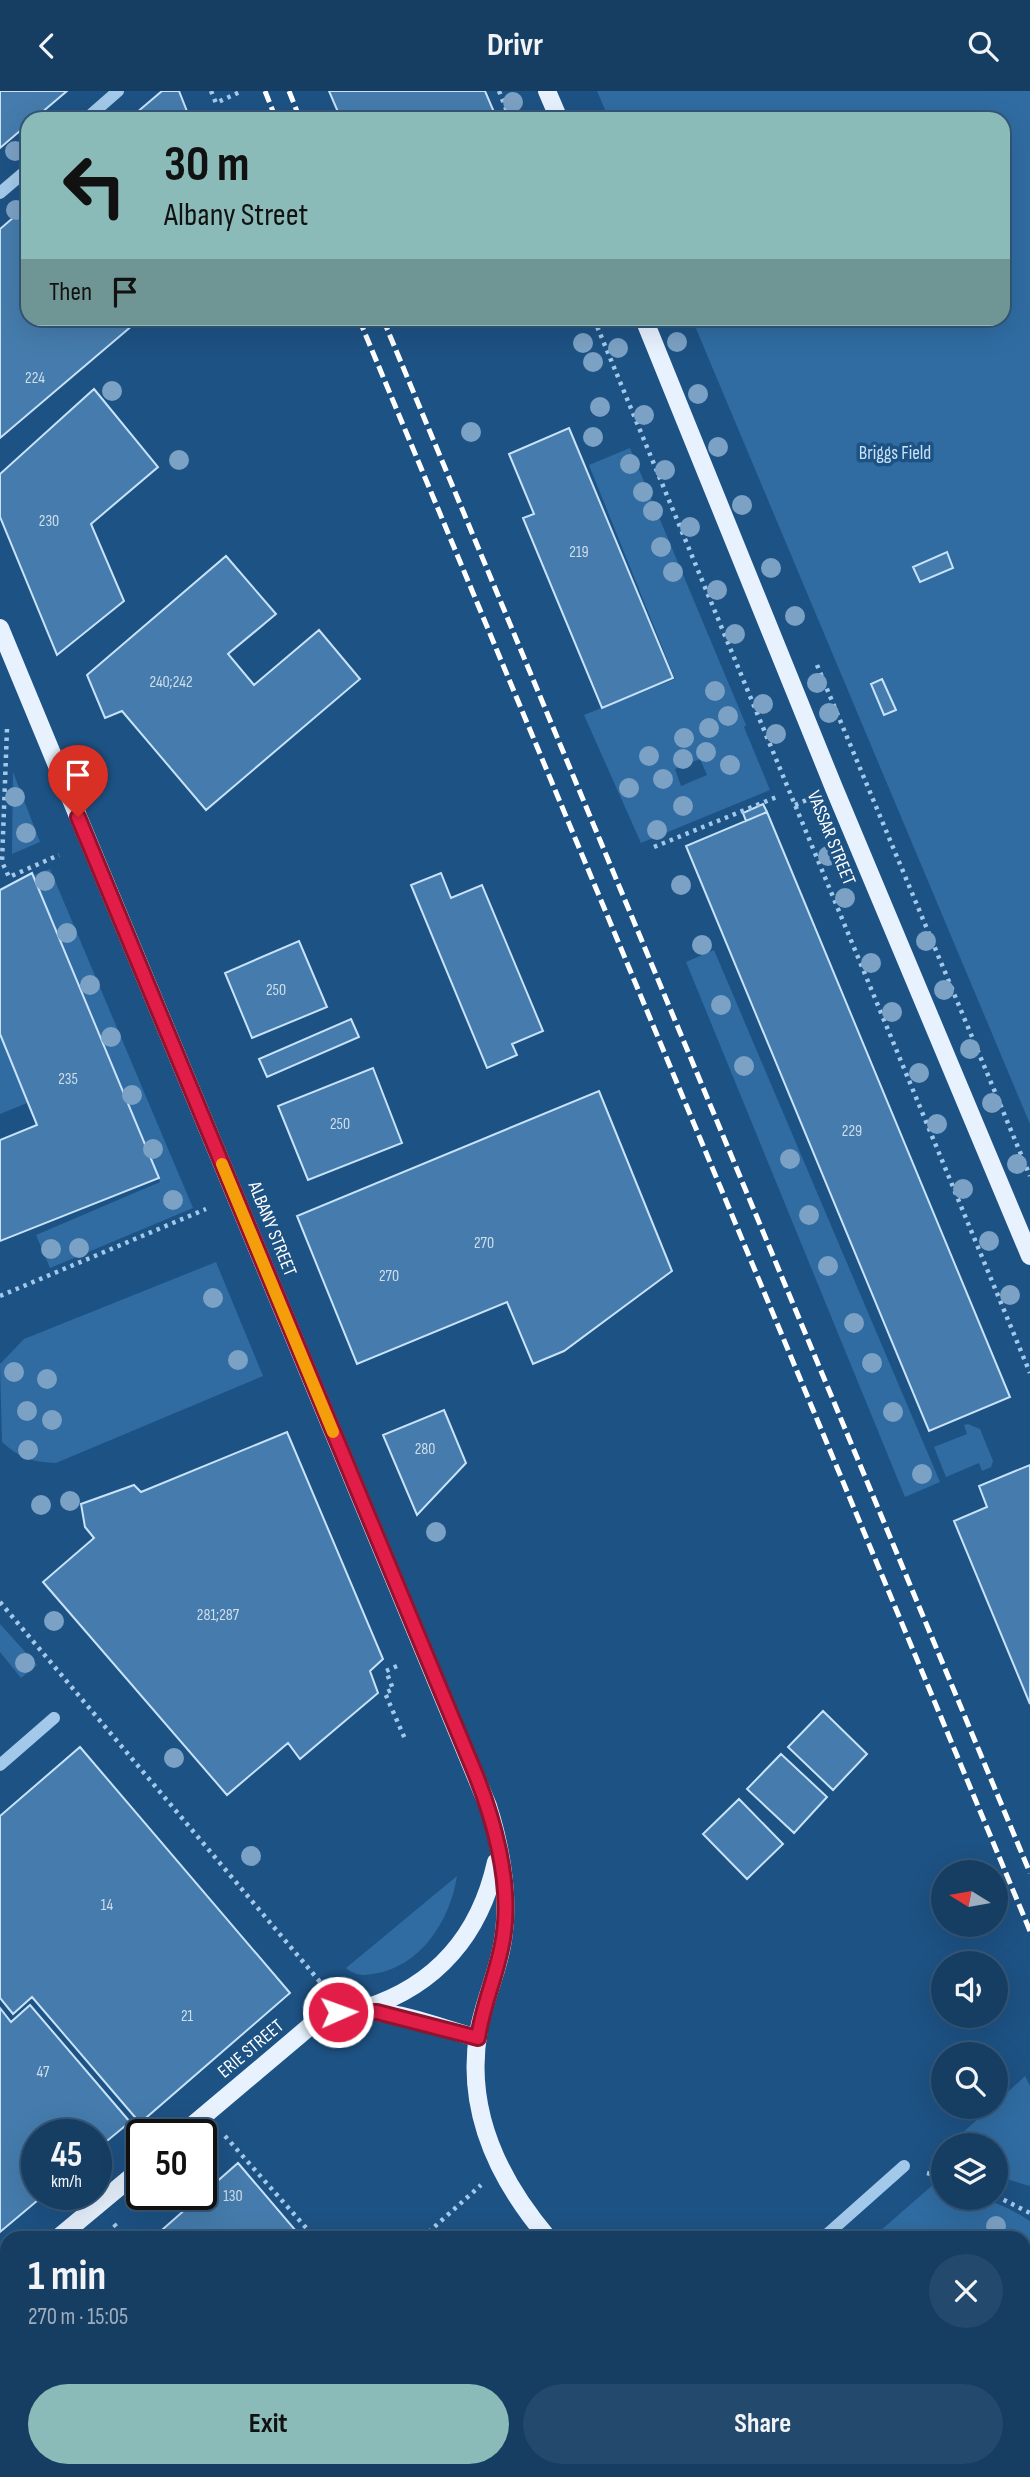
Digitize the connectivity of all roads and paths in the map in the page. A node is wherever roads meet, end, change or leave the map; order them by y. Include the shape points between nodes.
1 (118, 91) edge
2 (211, 91) edge
3 (242, 91) edge
4 (499, 91) edge
5 (547, 91) edge
6 (94, 112) edge
7 (507, 112) edge
8 (556, 112) edge
9 (21, 175) edge
10 (0, 193) edge
11 (597, 326) edge
12 (647, 326) edge
13 (0, 628) edge
14 (7, 729) dead end
15 (863, 776) dead end
16 (779, 796) dead end
17 (813, 797) dead end
18 (795, 805) junction
19 (654, 847) dead end
20 (59, 855) dead end
21 (1030, 1176) edge
22 (206, 1209) dead end
23 (1030, 1256) edge
24 (0, 1296) edge
25 (1030, 1373) edge
26 (0, 1602) edge
27 (397, 1666) dead end
28 (54, 1718) dead end
29 (405, 1739) dead end
30 (0, 1765) edge
31 (498, 1848) junction
32 (353, 2010) junction
33 (478, 2038) junction
34 (200, 2119) edge
35 (225, 2136) dead end
36 (904, 2166) dead end
37 (126, 2181) edge
38 (484, 2183) dead end
39 (1008, 2202) edge
40 (1030, 2213) edge
41 (66, 2231) edge
42 (309, 2231) edge
43 (430, 2231) edge
44 (543, 2231) edge
45 (831, 2231) edge

1 - 6 street
2 - 3 path via 216,103
4 - 7 path
5 - 8 main road
9 - 10 street
11 - 18 path, VASSAR STREET
12 - 23 main road, VASSAR STREET
13 - 31 main road, ALBANY STREET via 476,1776 492,1816
14 - 20 path via 2,862 9,877
15 - 21 path
16 - 19 path
17 - 18 path
18 - 25 path, VASSAR STREET
22 - 24 path
26 - 32 path
27 - 29 path via 386,1671 393,1689 384,1693
28 - 30 street
31 - 32 main road, ALBANY STREET via 482,1907 457,1950 421,1982
31 - 33 main road, ALBANY STREET via 504,1934
32 - 33 main road
32 - 34 main road, ERIE STREET via 330,2015 309,2027
33 - 44 main road, ALBANY STREET via 478,2094 486,2135 508,2186
35 - 42 path
36 - 45 street
37 - 41 main road
38 - 43 path
39 - 40 path

